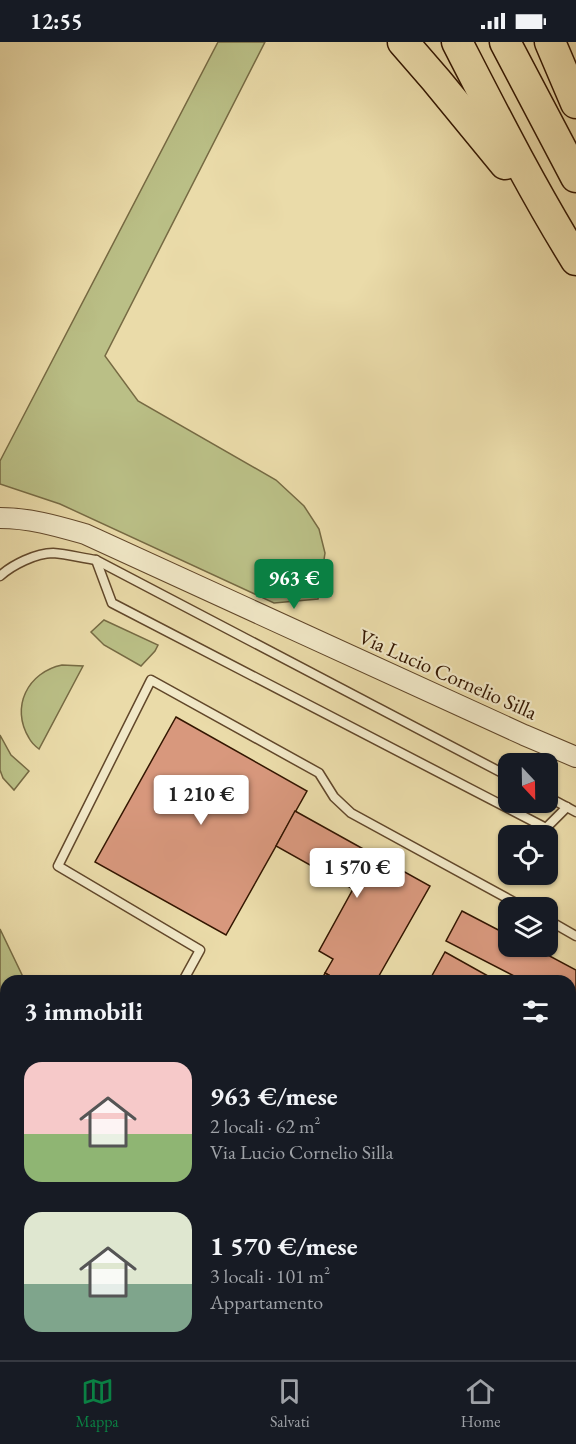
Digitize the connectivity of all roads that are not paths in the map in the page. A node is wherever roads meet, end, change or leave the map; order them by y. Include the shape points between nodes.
1 (403, 42) edge
2 (418, 42) edge
3 (457, 42) edge
4 (505, 42) edge
5 (550, 42) edge
6 (436, 80) junction
7 (576, 103) edge
8 (576, 177) edge
9 (550, 218) junction
10 (576, 260) edge
11 (0, 518) edge
12 (96, 560) junction
13 (0, 576) edge
14 (576, 757) edge
15 (498, 771) edge
16 (558, 802) edge
17 (567, 807) junction
18 (576, 812) edge
19 (576, 818) edge
20 (505, 897) edge
21 (558, 925) edge
22 (575, 933) edge
23 (186, 975) edge

1 - 6 highway
2 - 6 highway
3 - 9 highway
4 - 8 highway
5 - 7 highway
6 - 9 highway
9 - 10 highway
11 - 14 street, Via Lucio Cornelio Silla via 51,524 85,534
12 - 13 lane via 51,553 25,560
12 - 15 lane
12 - 17 lane via 112,603 546,828
16 - 17 lane
17 - 18 lane
17 - 19 lane
20 - 23 lane via 351,813 334,797 319,773 151,680 58,866 200,950
21 - 22 lane

